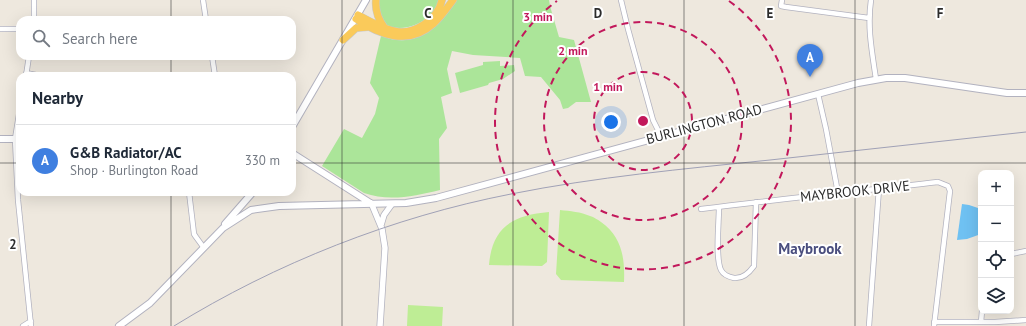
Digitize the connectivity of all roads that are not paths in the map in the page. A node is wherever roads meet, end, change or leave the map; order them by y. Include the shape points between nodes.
1 (34, 0) edge
2 (203, 0) edge
3 (366, 0) edge
4 (376, 0) edge
5 (442, 0) edge
6 (453, 0) edge
7 (621, 0) edge
8 (871, 0) edge
9 (781, 3) edge
10 (34, 16) edge
11 (205, 16) edge
12 (357, 17) junction
13 (869, 18) junction
14 (368, 27) junction
15 (384, 28) junction
16 (0, 29) edge
17 (16, 29) edge
18 (342, 40) junction
19 (28, 60) edge
20 (213, 60) edge
21 (26, 72) edge
22 (214, 72) edge
23 (876, 79) junction
24 (1026, 93) edge
25 (818, 94) junction
26 (296, 120) edge
27 (661, 136) junction
28 (0, 139) edge
29 (16, 139) edge
30 (296, 156) edge
31 (879, 188) junction
32 (838, 193) junction
33 (19, 196) edge
34 (189, 196) edge
35 (250, 196) edge
36 (252, 196) edge
37 (246, 201) junction
38 (756, 202) junction
39 (372, 204) junction
40 (392, 204) junction
41 (719, 207) junction
42 (701, 209) dead end
43 (248, 212) junction
44 (381, 225) junction
45 (223, 228) junction
46 (204, 248) junction
47 (1026, 251) edge
48 (1014, 253) edge
49 (982, 314) edge
50 (1026, 320) edge
51 (981, 322) junction
52 (31, 324) edge
53 (934, 324) edge
54 (23, 326) edge
55 (119, 326) edge
56 (380, 326) edge
57 (869, 326) edge

1 - 10 street
2 - 11 street
3 - 12 main road
4 - 15 highway via 376,12
5 - 15 highway via 435,14 424,25 401,32
6 - 14 highway via 433,24 412,35 392,36
7 - 27 street via 653,120
8 - 13 street
9 - 13 street
12 - 14 highway
12 - 15 highway
12 - 18 main road
13 - 23 street
14 - 18 highway via 356,28
16 - 17 street
18 - 26 main road
19 - 21 street
20 - 22 street
23 - 24 main road, BURLINGTON ROAD via 916,78 1007,93
23 - 25 main road, BURLINGTON ROAD
25 - 27 main road, BURLINGTON ROAD
25 - 32 street
27 - 40 main road, BURLINGTON ROAD via 436,198
28 - 29 main road
30 - 39 main road
31 - 32 street, MAYBROOK DRIVE
31 - 53 street, MAYBROOK DRIVE via 938,182 948,186 950,191
31 - 57 street
32 - 38 street, MAYBROOK DRIVE
33 - 52 street
34 - 46 street via 194,234
35 - 37 main road
36 - 43 main road
37 - 43 main road
37 - 45 main road
38 - 41 street, MAYBROOK DRIVE
38 - 41 street via 754,266 742,277 733,278 725,275 718,261
39 - 40 main road, BURLINGTON ROAD
39 - 43 main road, BURLINGTON ROAD via 279,206
39 - 44 street
40 - 44 street
41 - 42 street, MAYBROOK DRIVE
43 - 45 main road
44 - 56 street via 385,248
45 - 46 main road
46 - 55 main road via 150,303
47 - 48 street
49 - 51 street
50 - 51 street
51 - 53 street
52 - 54 street

